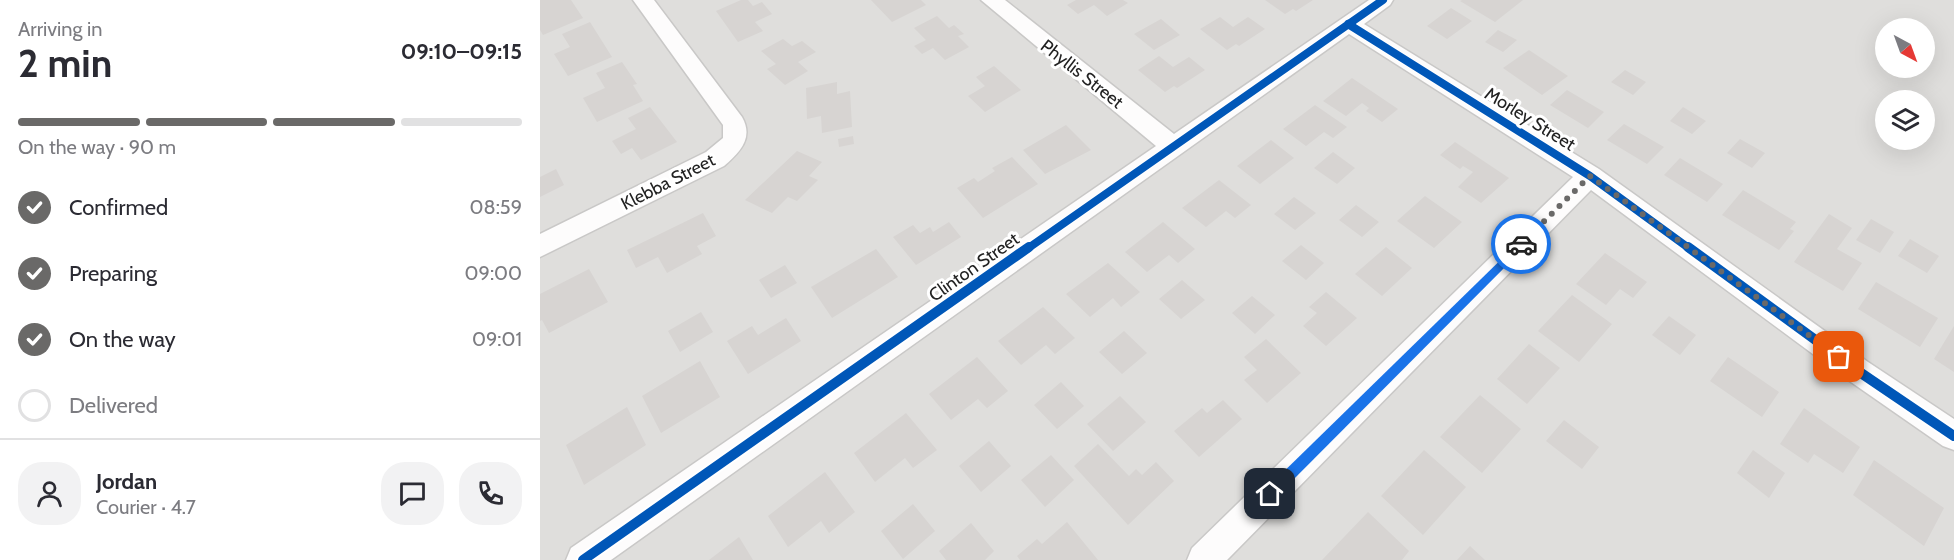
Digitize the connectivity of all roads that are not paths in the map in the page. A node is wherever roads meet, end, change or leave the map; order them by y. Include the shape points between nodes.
1 (643, 0) edge
2 (991, 0) edge
3 (1383, 0) edge
4 (1348, 24) junction
5 (1174, 147) junction
6 (1590, 176) junction
7 (540, 246) edge
8 (1954, 436) edge
9 (584, 560) edge
10 (1204, 560) edge

1 - 7 street, Klebba Street via 734,123 736,139 715,159
2 - 5 street, Phyllis Street
3 - 4 street, Clinton Street
4 - 5 street, Clinton Street
4 - 6 street, Morley Street
5 - 9 street, Clinton Street
6 - 8 street, Morley Street
6 - 10 street

